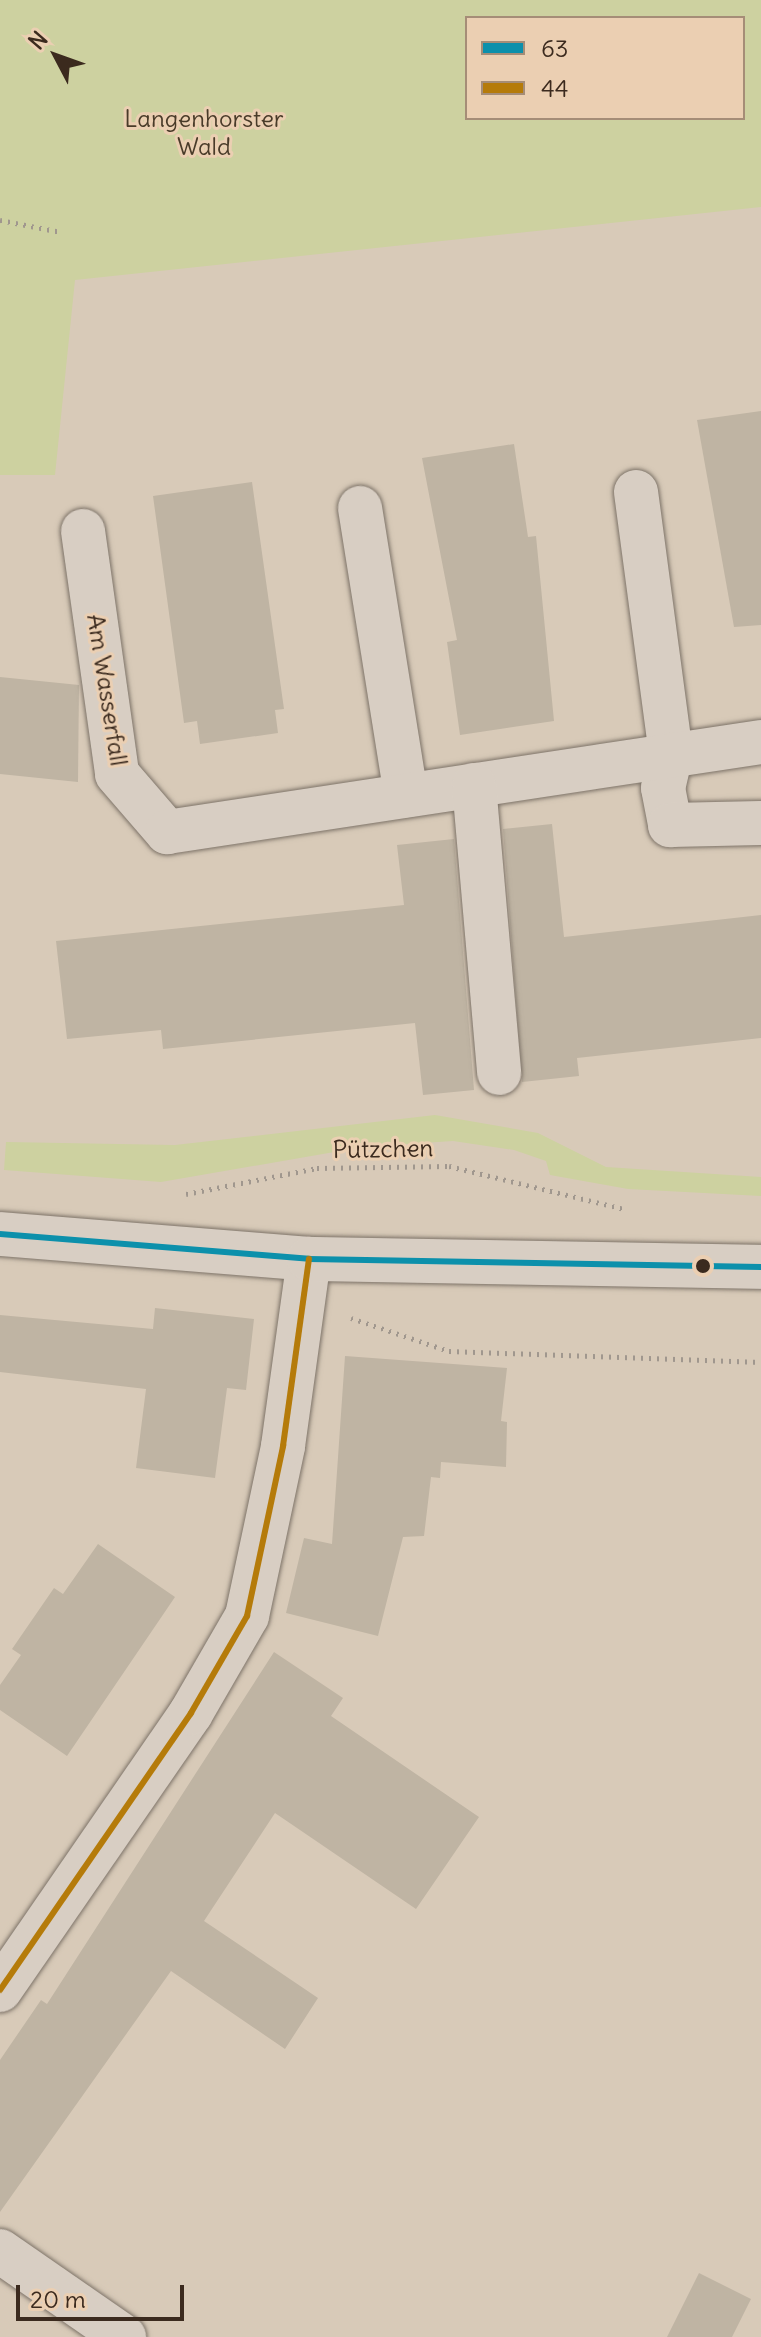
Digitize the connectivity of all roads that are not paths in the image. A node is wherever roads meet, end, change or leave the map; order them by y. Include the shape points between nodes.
1 (636, 492) dead end
2 (360, 508) dead end
3 (83, 531) dead end
4 (761, 742) edge
5 (671, 754) junction
6 (474, 785) junction
7 (406, 795) junction
8 (761, 823) edge
9 (499, 1073) dead end
10 (0, 1234) edge
11 (309, 1259) junction
12 (761, 1267) edge
13 (0, 1990) edge
14 (0, 2251) edge
15 (124, 2337) edge

1 - 5 street
2 - 7 street
3 - 7 street, Am Wasserfall via 117,774 167,832
4 - 5 street, Am Wasserfall
5 - 6 street, Am Wasserfall
5 - 8 street via 663,788 670,825
6 - 7 street, Am Wasserfall
6 - 9 street
10 - 11 street
11 - 12 street
11 - 13 street via 283,1446 247,1616 191,1713
14 - 15 street

